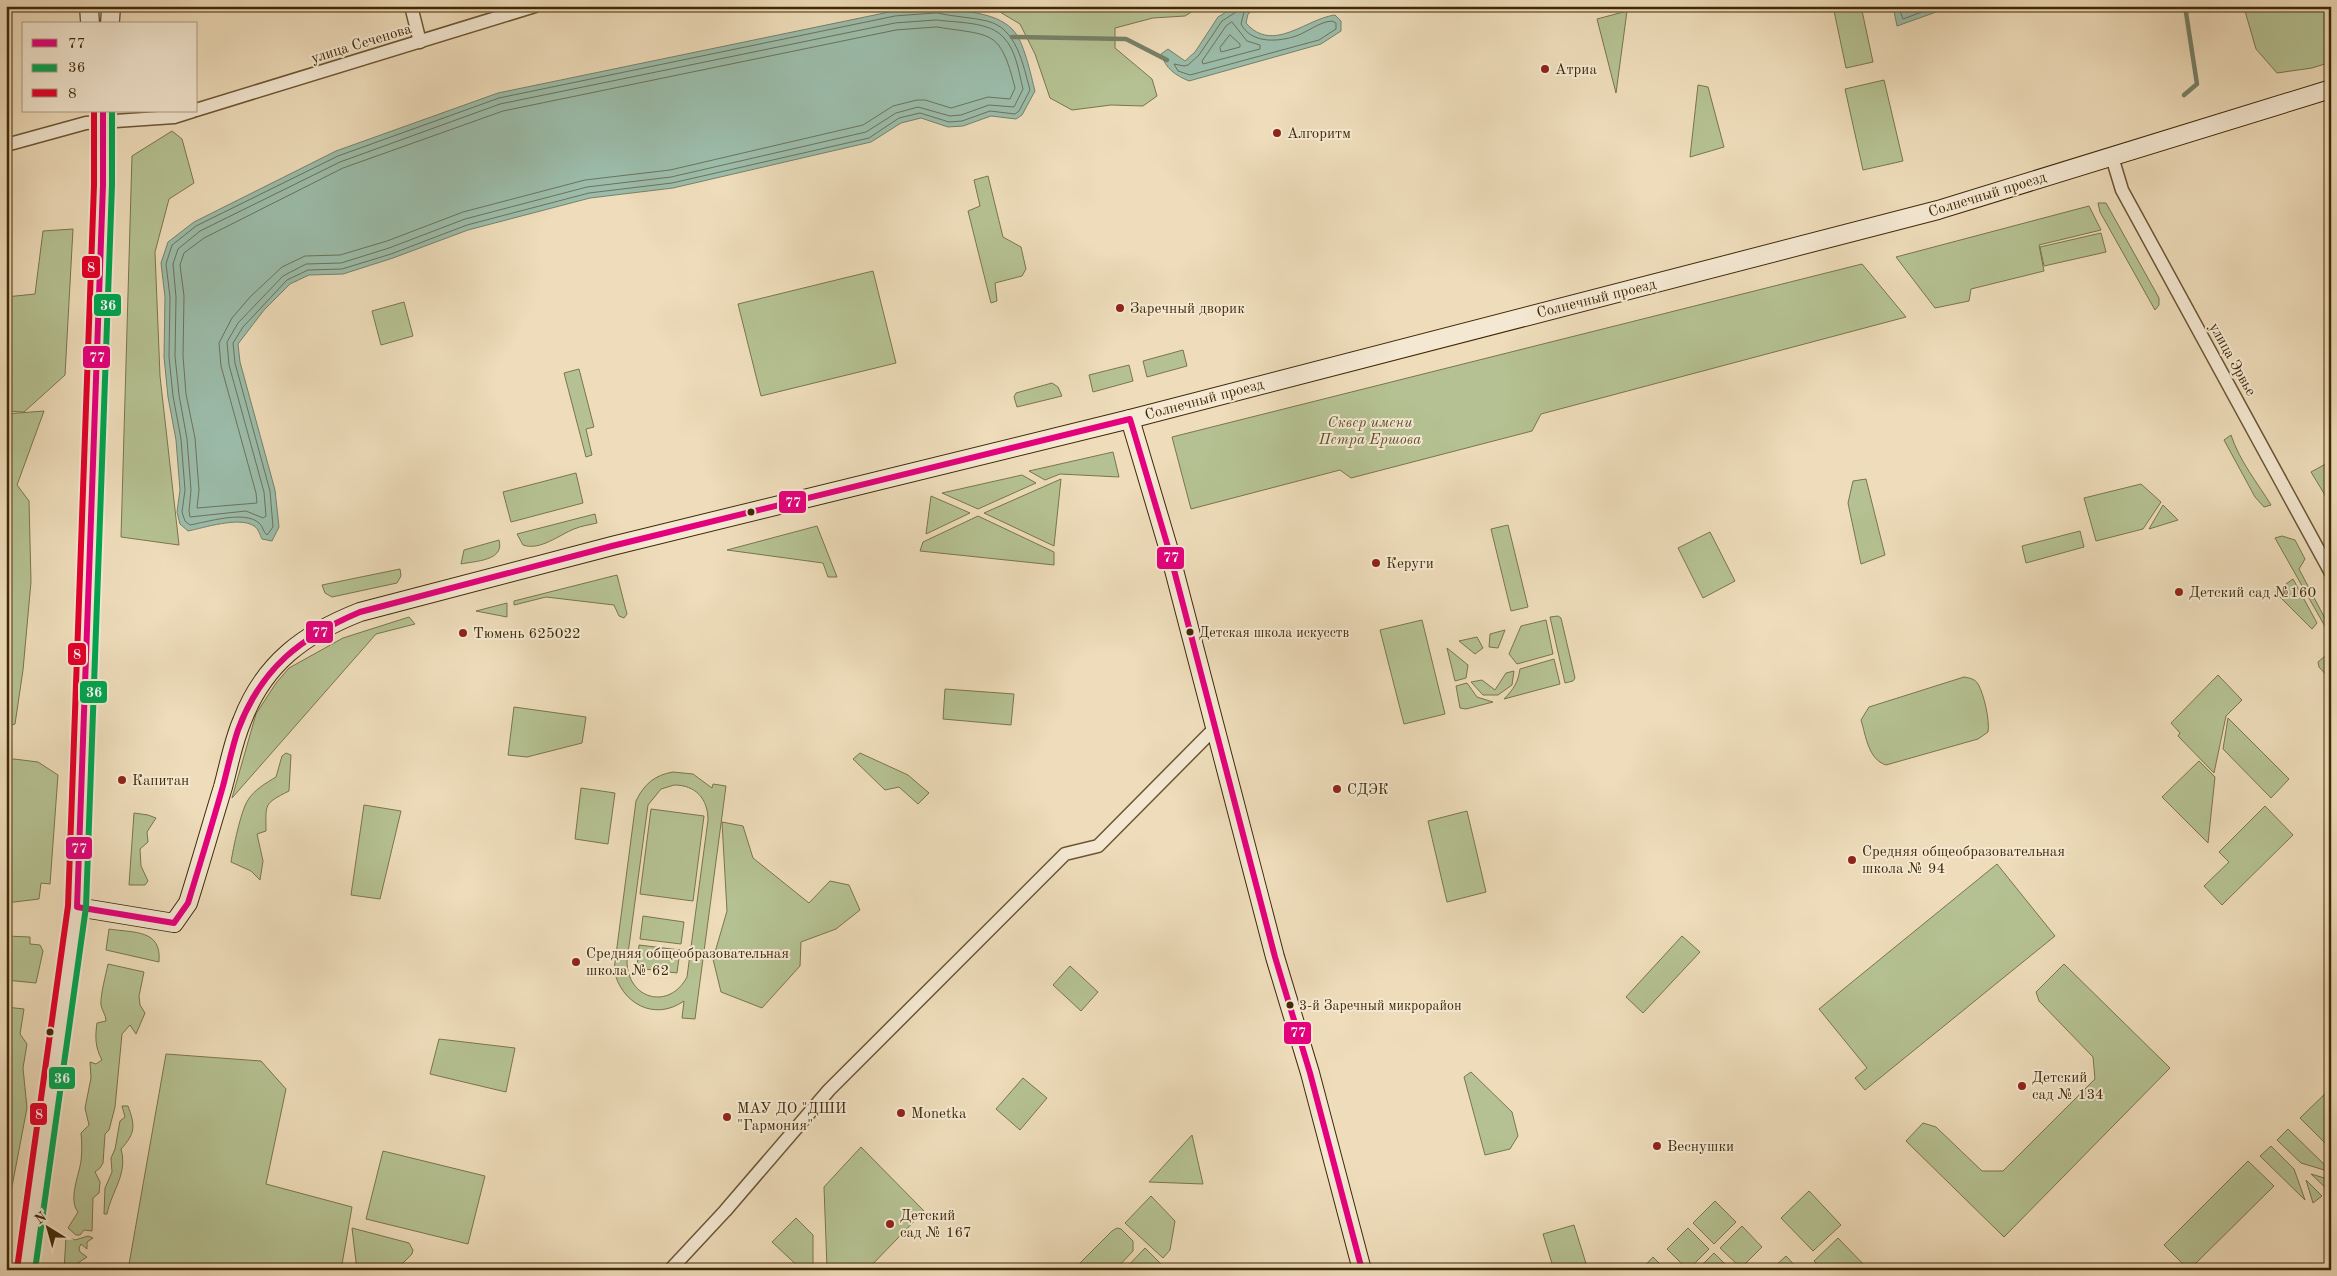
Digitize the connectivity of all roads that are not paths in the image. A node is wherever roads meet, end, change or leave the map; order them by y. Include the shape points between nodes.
1 (89, 6) edge
2 (111, 6) edge
3 (411, 6) edge
4 (535, 6) edge
5 (90, 22) edge
6 (110, 22) edge
7 (420, 42) junction
8 (2331, 89) edge
9 (198, 110) edge
10 (192, 112) edge
11 (103, 116) edge
12 (6, 145) edge
13 (2112, 157) junction
14 (1130, 419) junction
15 (2331, 573) edge
16 (1215, 728) junction
17 (77, 907) junction
18 (26, 1270) edge
19 (670, 1270) edge
20 (1362, 1270) edge

1 - 5 street
2 - 6 street
3 - 7 street
4 - 7 street, улица Сеченова
7 - 9 street, улица Сеченова
8 - 13 street, Солнечный проезд
10 - 11 street, улица Сеченова via 174,117
11 - 12 street, улица Сеченова
11 - 17 street
13 - 14 street, Солнечный проезд via 1929,212
13 - 15 street, улица Эрвье via 2122,190
14 - 16 street via 1168,547
14 - 17 street, Солнечный проезд via 612,546 360,612 331,624 306,637 284,656 259,686 242,721 184,912 174,923
16 - 19 street via 1098,846 1065,854 1058,860 829,1090
16 - 20 street
17 - 18 street

